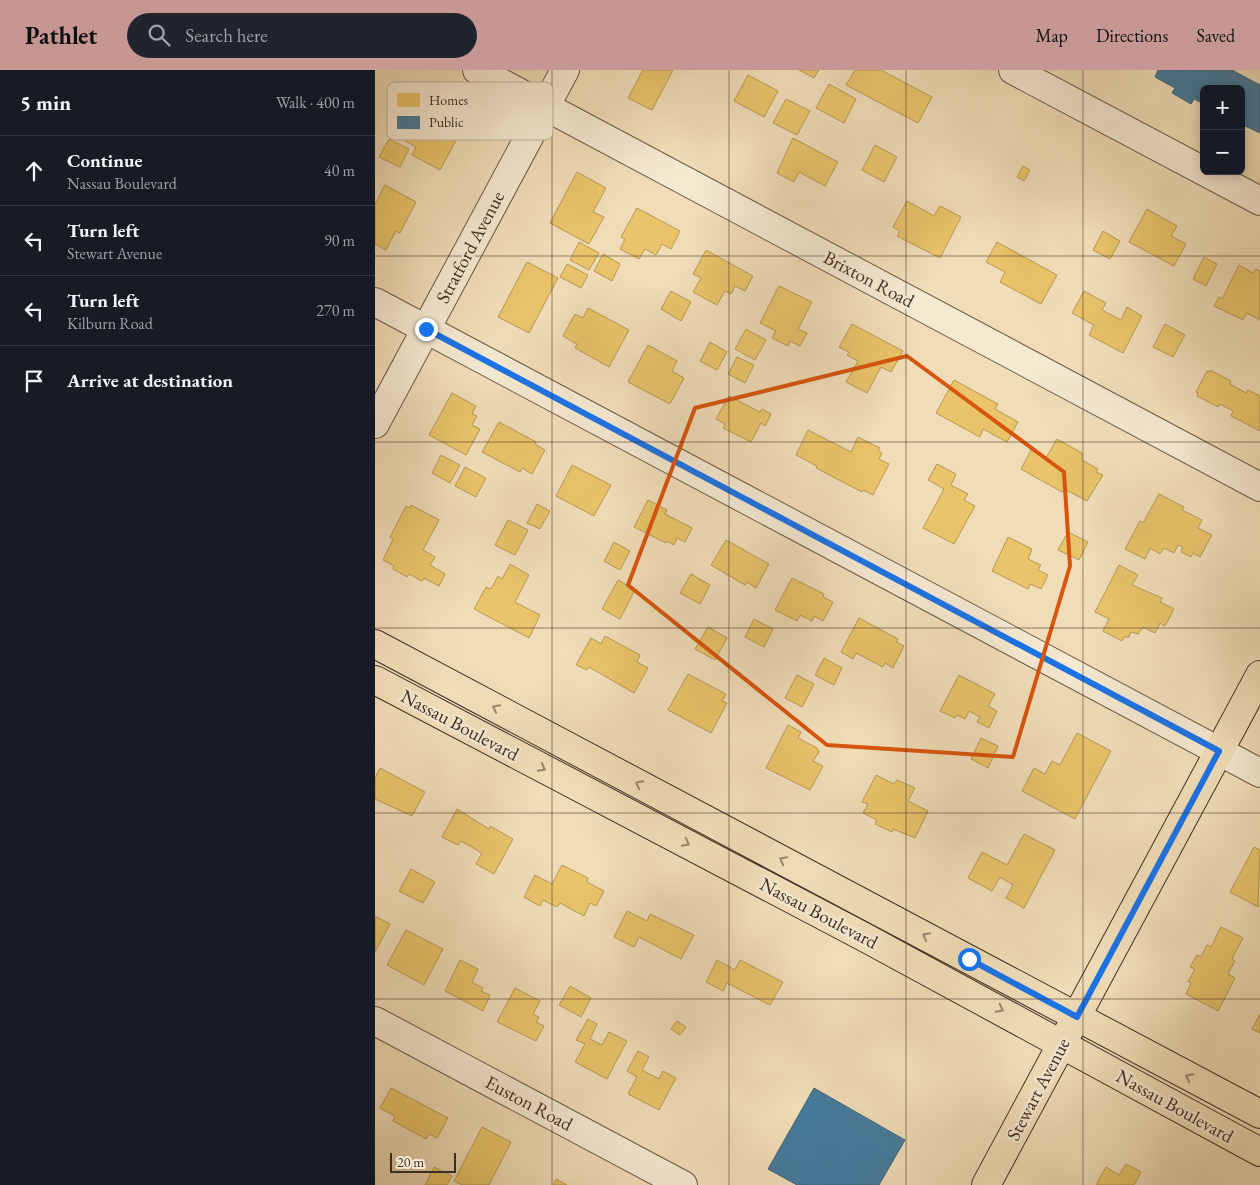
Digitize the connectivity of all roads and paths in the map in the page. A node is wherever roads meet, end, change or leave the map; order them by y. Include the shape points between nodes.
1 (477, 70) edge
2 (565, 70) edge
3 (1013, 70) edge
4 (500, 82) edge
5 (553, 93) edge
6 (553, 110) edge
7 (528, 140) edge
8 (1260, 201) edge
9 (375, 302) edge
10 (426, 329) junction
11 (375, 424) edge
12 (1260, 487) edge
13 (375, 644) edge
14 (1260, 675) edge
15 (375, 680) edge
16 (1219, 751) junction
17 (1260, 773) edge
18 (1077, 1017) junction
19 (375, 1021) edge
20 (1062, 1043) junction
21 (1260, 1114) edge
22 (1260, 1152) edge
23 (683, 1185) edge
24 (986, 1185) edge

1 - 4 street, Brixton Road
2 - 5 street, Stratford Avenue
3 - 8 street
6 - 12 street, Brixton Road
7 - 10 street, Stratford Avenue
9 - 10 street
10 - 11 street, Stratford Avenue
10 - 16 street
18 -> 13 main road, Nassau Boulevard
14 - 16 main road, Stewart Avenue
15 -> 20 main road, Nassau Boulevard
16 - 17 street
16 - 18 main road, Stewart Avenue
18 - 20 main road, Stewart Avenue
21 -> 18 main road, Nassau Boulevard
19 - 23 street, Euston Road
20 - 22 main road, Nassau Boulevard
20 - 24 main road, Stewart Avenue

